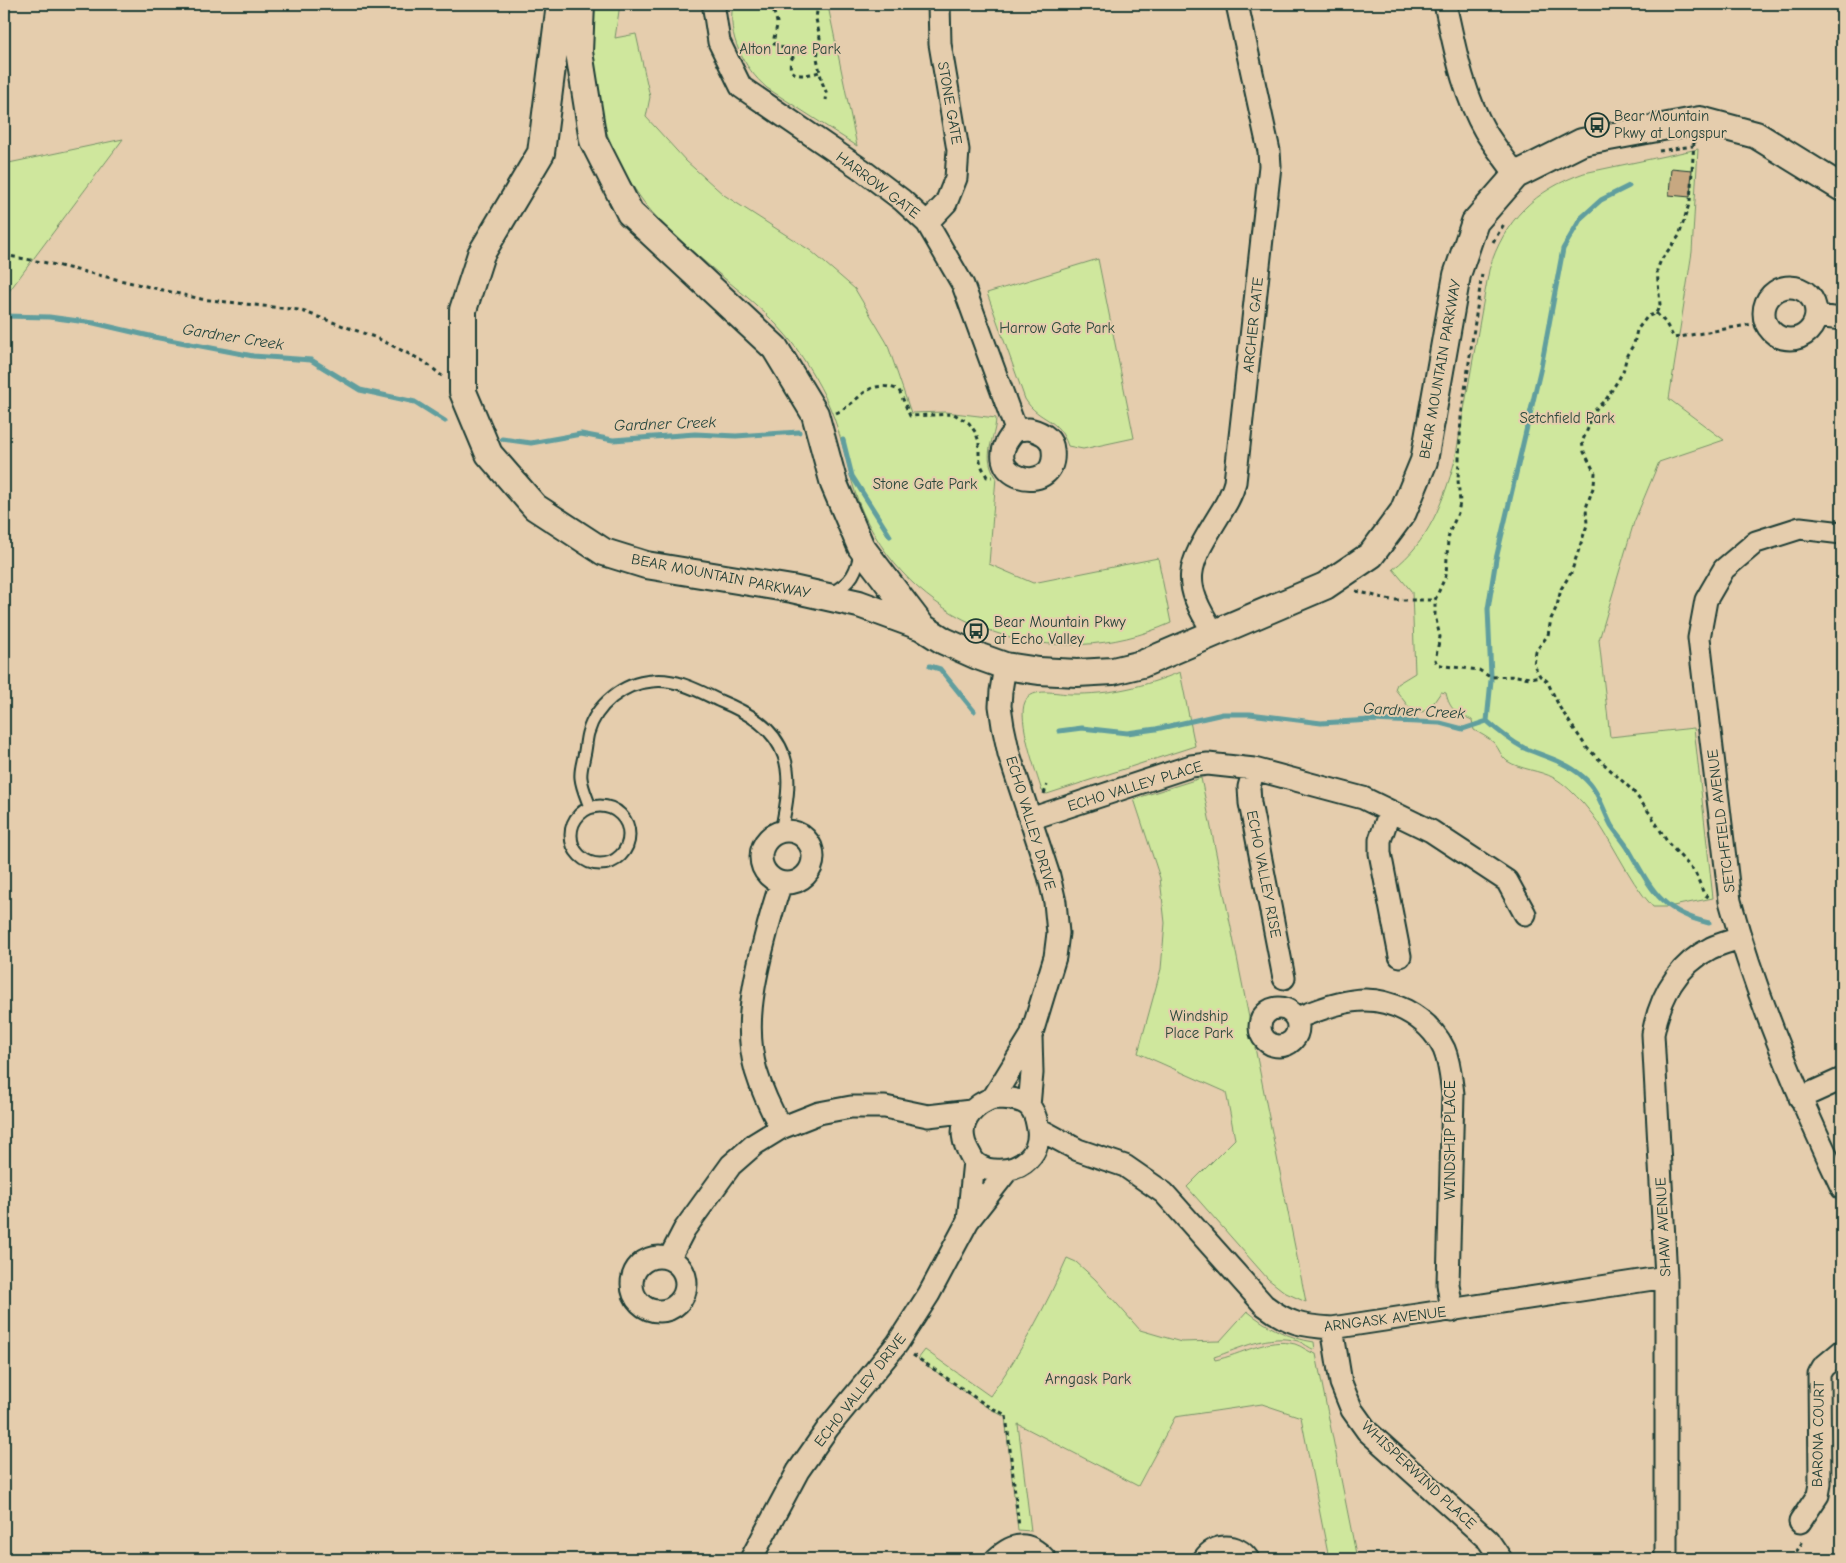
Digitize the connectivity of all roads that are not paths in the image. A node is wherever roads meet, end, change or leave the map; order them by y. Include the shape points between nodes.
1 (560, 4) edge
2 (581, 4) edge
3 (715, 4) edge
4 (939, 4) edge
5 (1237, 4) edge
6 (1445, 4) edge
7 (1516, 175) junction
8 (1842, 188) edge
9 (927, 223) junction
10 (1816, 316) junction
11 (1842, 319) edge
12 (1016, 430) junction
13 (1842, 533) edge
14 (861, 547) junction
15 (825, 596) junction
16 (922, 627) junction
17 (1214, 633) junction
18 (1005, 666) junction
19 (1254, 769) junction
20 (590, 807) junction
21 (1390, 811) junction
22 (1030, 819) junction
23 (780, 832) junction
24 (781, 883) junction
25 (1525, 914) dead end
26 (1740, 938) junction
27 (1400, 956) dead end
28 (1284, 978) dead end
29 (1297, 1018) dead end
30 (1031, 1036) junction
31 (1842, 1079) edge
32 (993, 1098) junction
33 (1800, 1098) junction
34 (1029, 1106) junction
35 (971, 1111) junction
36 (928, 1116) junction
37 (781, 1128) junction
38 (1039, 1129) junction
39 (964, 1140) junction
40 (1078, 1150) junction
41 (1032, 1156) junction
42 (974, 1162) junction
43 (1007, 1171) junction
44 (1842, 1188) edge
45 (968, 1221) junction
46 (669, 1259) dead end
47 (1666, 1276) junction
48 (1452, 1311) junction
49 (1332, 1328) junction
50 (1842, 1351) edge
51 (1803, 1530) road end
52 (751, 1559) edge
53 (996, 1559) edge
54 (1045, 1559) edge
55 (1204, 1559) edge
56 (1248, 1559) edge
57 (1501, 1559) edge
58 (1666, 1559) edge

1 - 15 street, BEAR MOUNTAIN PARKWAY via 541,153 481,254 463,310 463,392 489,454 535,507 604,552 646,565
2 - 14 street, BEAR MOUNTAIN PARKWAY via 579,52 593,140 630,213 775,348 815,414 834,484
3 - 9 street, HARROW GATE via 719,42 741,88 861,169
4 - 9 street, STONE GATE via 940,44 958,150 956,178 946,203
5 - 17 street, ARCHER GATE via 1270,166 1235,482 1231,495 1196,553 1191,576 1196,601
6 - 7 street via 1461,77 1472,104 1486,132
7 - 8 street, BEAR MOUNTAIN PARKWAY via 1582,142 1700,120 1756,135
7 - 17 street, BEAR MOUNTAIN PARKWAY via 1475,222 1457,275 1424,461 1403,512 1371,555 1325,586
9 - 12 street, HARROW GATE via 963,285
10 - 10 street via 1806,334 1786,340 1768,329 1763,309 1774,292 1793,286 1811,296
10 - 11 street
12 - 12 street via 1040,431 1048,438 1054,458 1043,475 1022,479 1006,466 1004,445
13 - 26 street, SETCHFIELD AVENUE via 1800,528 1756,542 1724,569 1706,600 1699,638 1730,901
14 - 15 lane via 852,577 843,588
14 - 16 street, BEAR MOUNTAIN PARKWAY
15 - 16 street, BEAR MOUNTAIN PARKWAY via 859,604
16 - 18 street, BEAR MOUNTAIN PARKWAY via 944,641
17 - 18 street, BEAR MOUNTAIN PARKWAY via 1142,664 1114,670 1039,672
18 - 22 street, ECHO VALLEY DRIVE via 1000,706 1003,726
19 - 21 street, ECHO VALLEY PLACE via 1363,798
19 - 22 street, ECHO VALLEY PLACE via 1208,764 1191,766
19 - 28 street, ECHO VALLEY RISE via 1250,803
20 - 20 lane via 572,824 572,848 591,864 615,861 624,853 629,841 629,829 624,818 614,809
20 - 23 lane via 581,777 588,733 595,718 616,694 633,685 652,680 669,681 736,707 754,717 776,740 787,770
21 - 25 street, ECHO VALLEY PLACE via 1431,831 1507,881
21 - 27 street via 1380,840 1380,853
22 - 30 street, ECHO VALLEY DRIVE via 1049,876 1058,933 1056,957
23 - 24 street via 764,843 760,862 764,871
23 - 24 street via 791,831 801,835 813,852 813,863 800,880
24 - 37 street via 754,982 750,1011 756,1070
26 - 33 street, SETCHFIELD AVENUE
26 - 47 street, SHAW AVENUE via 1712,948 1678,974 1657,1013 1653,1034
29 - 48 street, WINDSHIP PLACE via 1353,1001 1378,1001 1418,1018 1434,1033 1445,1051 1452,1094 1448,1284
30 - 32 street, ECHO VALLEY DRIVE
30 - 34 street, ECHO VALLEY DRIVE
31 - 33 street
32 - 34 street via 1011,1098
32 - 35 street via 981,1102
33 - 44 street, SETCHFIELD AVENUE
34 - 38 street
35 - 36 street
35 - 39 street via 964,1126
36 - 37 street via 885,1107 851,1107 819,1113
36 - 39 street
37 - 46 street via 755,1144 731,1166 684,1230
38 - 40 street, ARNGASK AVENUE
38 - 41 street via 1038,1143
39 - 42 street
40 - 41 street, ARNGASK AVENUE
40 - 49 street, ARNGASK AVENUE via 1125,1166 1164,1193 1264,1305 1282,1318 1305,1326
41 - 43 street via 1022,1165
42 - 43 street via 988,1170
42 - 45 street, ECHO VALLEY DRIVE
43 - 45 street, ECHO VALLEY DRIVE
45 - 52 street, ECHO VALLEY DRIVE via 929,1294 897,1344 828,1428 798,1472
47 - 48 street, ARNGASK AVENUE
47 - 58 street, SHAW AVENUE
48 - 49 street, ARNGASK AVENUE
49 - 57 street, WHISPERWIND PLACE via 1341,1383 1352,1410 1367,1431 1488,1540
50 - 51 street, BARONA COURT via 1819,1374 1820,1484
53 - 54 street via 1020,1545 1036,1550
55 - 56 street via 1212,1550 1231,1547 1240,1550

